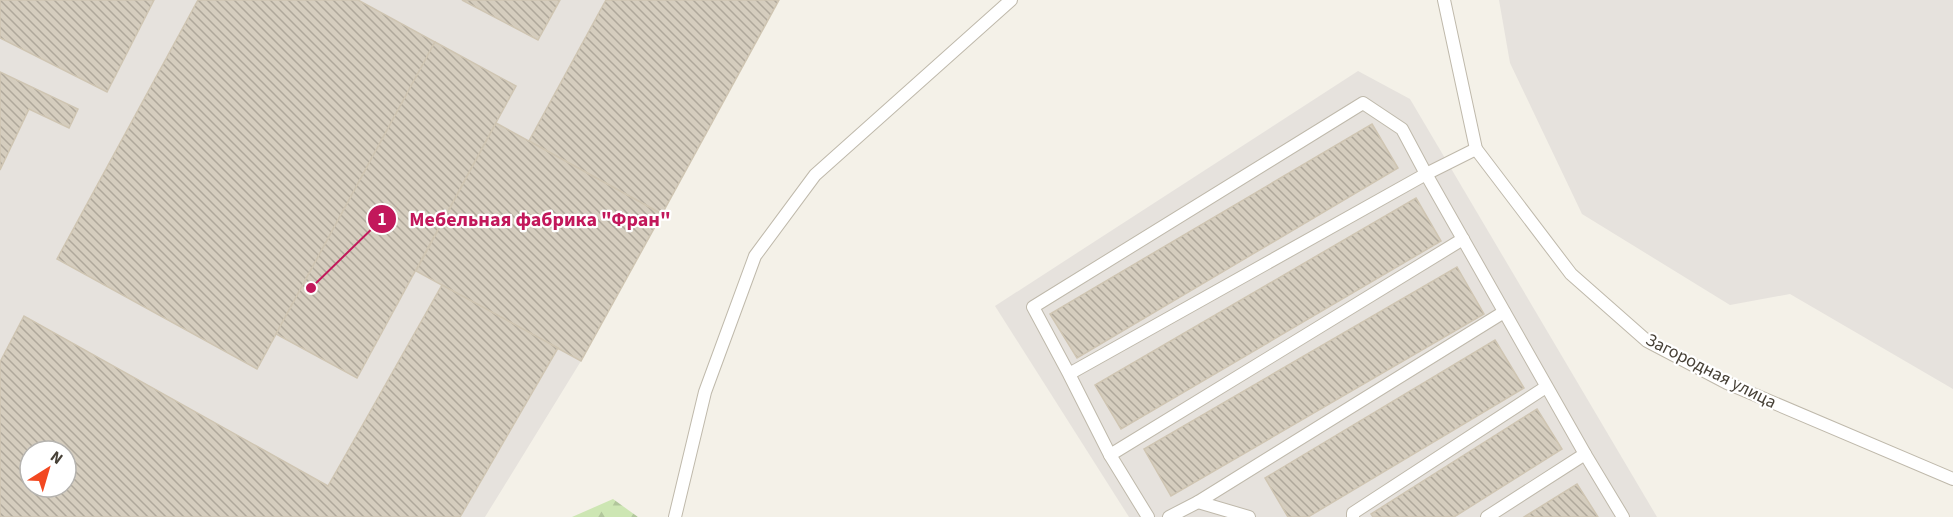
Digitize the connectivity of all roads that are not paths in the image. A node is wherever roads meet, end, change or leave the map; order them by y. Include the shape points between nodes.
1 (1011, 0) edge
2 (1444, 0) edge
3 (1476, 149) junction
4 (1426, 174) junction
5 (1463, 239) junction
6 (1504, 312) junction
7 (1069, 374) junction
8 (1546, 387) junction
9 (1585, 454) junction
10 (1110, 455) junction
11 (1953, 479) edge
12 (1198, 502) junction
13 (675, 517) edge
14 (1148, 517) edge
15 (1169, 517) edge
16 (1249, 517) edge
17 (1353, 517) edge
18 (1487, 517) edge
19 (1623, 517) edge

1 - 13 lane via 815,175 755,256 705,392
2 - 3 lane, Загородная улица
3 - 4 lane
3 - 11 lane, Загородная улица via 1571,274 1647,341 1727,383
4 - 5 lane
4 - 7 lane
4 - 7 lane via 1402,129 1363,103 1033,307
5 - 6 lane
5 - 10 lane
6 - 8 lane
6 - 12 lane
7 - 10 lane
8 - 9 lane
8 - 17 lane via 1353,513
9 - 18 lane
9 - 19 lane
10 - 14 lane
12 - 15 lane
12 - 16 lane

